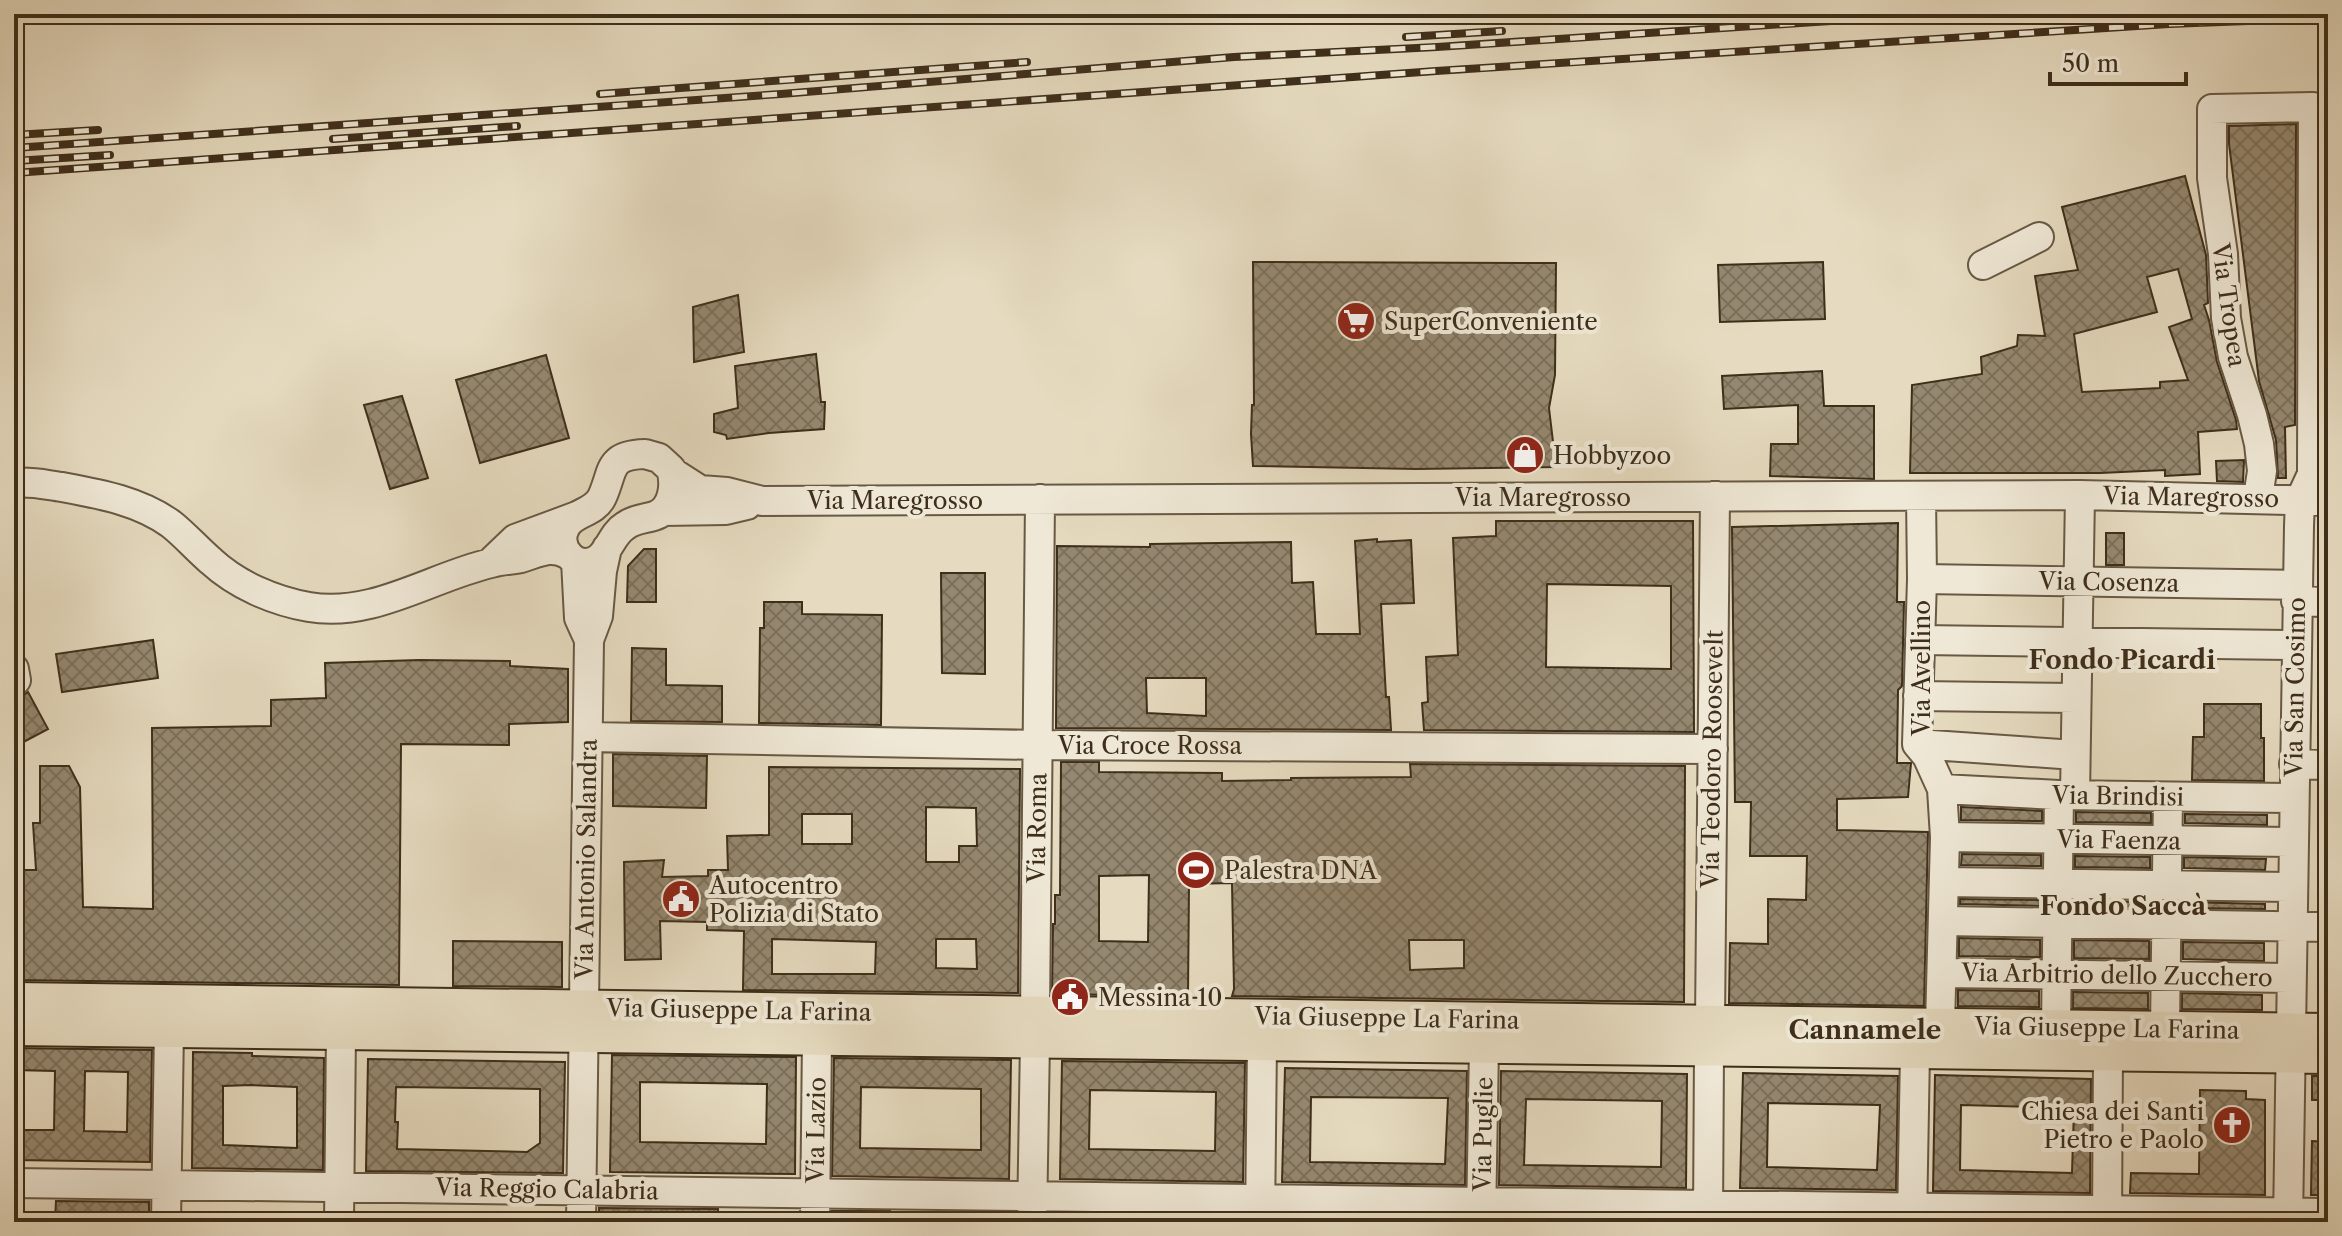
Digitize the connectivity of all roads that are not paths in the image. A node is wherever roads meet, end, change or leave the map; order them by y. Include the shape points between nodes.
1 (2313, 107) joint
2 (2039, 237) dead end
3 (1983, 265) dead end
4 (672, 472) junction
5 (14, 483) edge
6 (2080, 495) junction
7 (1715, 496) junction
8 (1921, 496) junction
9 (2258, 498) junction
10 (1040, 499) junction
11 (2300, 500) junction
12 (759, 501) junction
13 (2328, 501) edge
14 (663, 511) junction
15 (577, 516) junction
16 (607, 548) junction
17 (571, 558) junction
18 (490, 563) junction
19 (1922, 579) junction
20 (2077, 581) junction
21 (2297, 593) junction
22 (2328, 602) edge
23 (589, 640) junction
24 (1920, 640) junction
25 (2076, 642) junction
26 (2296, 645) junction
27 (14, 669) edge
28 (14, 682) edge
29 (1918, 696) junction
30 (2076, 698) junction
31 (588, 737) junction
32 (1917, 744) junction
33 (1039, 745) junction
34 (1713, 749) junction
35 (2075, 755) junction
36 (2294, 764) junction
37 (2328, 765) edge
38 (1942, 789) junction
39 (2067, 795) junction
40 (2168, 797) junction
41 (2294, 798) junction
42 (1945, 837) junction
43 (2058, 839) junction
44 (2167, 841) junction
45 (2293, 842) junction
46 (1944, 882) junction
47 (2058, 883) junction
48 (2167, 885) junction
49 (2293, 887) junction
50 (1944, 921) junction
51 (2057, 924) junction
52 (2166, 925) junction
53 (2292, 927) junction
54 (2328, 927) edge
55 (1943, 973) junction
56 (2057, 975) junction
57 (2166, 976) junction
58 (2291, 978) junction
59 (14, 1000) edge
60 (583, 1021) junction
61 (1940, 1026) junction
62 (1035, 1027) junction
63 (2056, 1027) junction
64 (14, 1028) edge
65 (2165, 1028) junction
66 (169, 1029) junction
67 (2328, 1031) edge
68 (341, 1032) junction
69 (1710, 1035) junction
70 (817, 1038) junction
71 (1262, 1043) junction
72 (2290, 1043) junction
73 (1484, 1046) junction
74 (1915, 1051) junction
75 (2108, 1053) junction
76 (2328, 1056) edge
77 (14, 1183) edge
78 (167, 1185) junction
79 (339, 1187) junction
80 (581, 1190) junction
81 (816, 1193) junction
82 (1032, 1209) edge
83 (1260, 1210) edge
84 (1481, 1212) edge
85 (1708, 1213) edge
86 (2328, 1213) edge
87 (1912, 1215) edge
88 (2107, 1216) edge
89 (2288, 1217) edge
90 (166, 1222) edge
91 (339, 1222) edge
92 (581, 1222) edge
93 (815, 1222) edge

1 - 9 street, Via Tropea via 2212,109 2212,178 2226,318 2259,444
1 - 11 street, Via San Cosimo via 2312,474
2 - 3 street
4 - 12 street via 700,490
4 - 14 street via 673,493
4 - 15 street via 651,454 624,458 610,471 597,505
5 - 18 street via 83,491 138,506 172,525 234,578 309,607 349,608 375,602
6 - 8 street, Via Maregrosso
6 - 9 street, Via Maregrosso
6 - 20 street
7 - 8 street, Via Maregrosso
7 - 10 street, Via Maregrosso
7 - 34 street, Via Teodoro Roosevelt
8 - 19 street, Via Avellino
9 - 11 street, Via Maregrosso
10 - 12 street, Via Maregrosso
10 - 33 street, Via Roma
11 - 13 street, Via Maregrosso
11 - 21 street, Via San Cosimo
12 - 14 street via 726,510
14 - 16 street via 629,523
15 - 17 street via 563,531 562,543
15 - 18 street via 515,539
16 - 17 street via 593,561
16 - 23 street via 598,616
17 - 18 street via 547,549
17 - 23 street via 579,618
19 - 20 street, Via Cosenza
19 - 24 street, Via Avellino
20 - 21 street, Via Cosenza
20 - 25 street
21 - 22 street, Via Cosenza
21 - 26 street, Via San Cosimo
23 - 31 street, Via Antonio Salandra
24 - 25 street
24 - 29 street, Via Avellino
25 - 26 street
25 - 30 street
26 - 36 street, Via San Cosimo
27 - 28 street
29 - 30 street
29 - 32 street, Via Avellino
30 - 35 street
31 - 33 street, Via Croce Rossa
31 - 60 street, Via Antonio Salandra
32 - 35 street
32 - 38 street, Via Avellino
33 - 34 street, Via Croce Rossa
33 - 62 street, Via Roma
34 - 69 street, Via Teodoro Roosevelt
35 - 39 street
36 - 37 street
36 - 41 street, Via San Cosimo
38 - 39 street, Via Brindisi
38 - 42 street, Via Avellino
39 - 40 street, Via Brindisi
39 - 43 street
40 - 41 street, Via Brindisi
40 - 44 street
41 - 45 street, Via San Cosimo
42 - 43 street, Via Faenza
42 - 46 street, Via Avellino
43 - 44 street, Via Faenza
43 - 47 street
44 - 45 street, Via Faenza
44 - 48 street
45 - 49 street, Via San Cosimo
46 - 47 street
46 - 50 street, Via Avellino
47 - 48 street
47 - 51 street
48 - 49 street
48 - 52 street
49 - 53 street, Via San Cosimo
50 - 51 street
50 - 55 street, Via Avellino
51 - 52 street
51 - 56 street
52 - 53 street
52 - 57 street
53 - 54 street
53 - 58 street, Via San Cosimo
55 - 56 street, Via Arbitrio dello Zucchero
55 - 61 street, Via Avellino
56 - 57 street, Via Arbitrio dello Zucchero
56 - 63 street
57 - 58 street, Via Arbitrio dello Zucchero
57 - 65 street
58 - 72 street, Via San Cosimo
59 - 60 main road, Via Giuseppe La Farina
60 - 62 main road, Via Giuseppe La Farina
60 - 68 main road, Via Giuseppe La Farina
60 - 70 main road, Via Giuseppe La Farina
60 - 80 street, Via Antonio Salandra
61 - 63 main road, Via Giuseppe La Farina
61 - 69 main road, Via Giuseppe La Farina
62 - 69 main road, Via Giuseppe La Farina
62 - 70 main road, Via Giuseppe La Farina
62 - 71 main road, Via Giuseppe La Farina
62 - 82 street, Via Roma
63 - 65 main road, Via Giuseppe La Farina
64 - 66 main road, Via Giuseppe La Farina
65 - 72 main road, Via Giuseppe La Farina
66 - 68 main road, Via Giuseppe La Farina
66 - 78 street
67 - 72 main road, Via Giuseppe La Farina
68 - 79 street
69 - 73 main road, Via Giuseppe La Farina
69 - 74 main road, Via Giuseppe La Farina
69 - 85 street, Via Teodoro Roosevelt
70 - 81 street, Via Lazio
71 - 73 main road, Via Giuseppe La Farina
71 - 83 street
72 - 75 main road, Via Giuseppe La Farina
72 - 76 main road, Via Giuseppe La Farina
72 - 89 street, Via San Cosimo
73 - 84 street, Via Puglie
74 - 75 main road, Via Giuseppe La Farina
74 - 87 street
75 - 88 street
77 - 78 street, Via Reggio Calabria
78 - 79 street, Via Reggio Calabria
78 - 90 street
79 - 80 street, Via Reggio Calabria
79 - 91 street
80 - 81 street, Via Reggio Calabria
80 - 92 street, Via Antonio Salandra
81 - 82 street, Via Reggio Calabria
81 - 93 street, Via Lazio
82 - 83 street, Via Reggio Calabria
83 - 84 street, Via Reggio Calabria
84 - 85 street, Via Reggio Calabria
85 - 87 street, Via Reggio Calabria
86 - 89 street, Via Reggio Calabria
87 - 88 street, Via Reggio Calabria
88 - 89 street, Via Reggio Calabria

